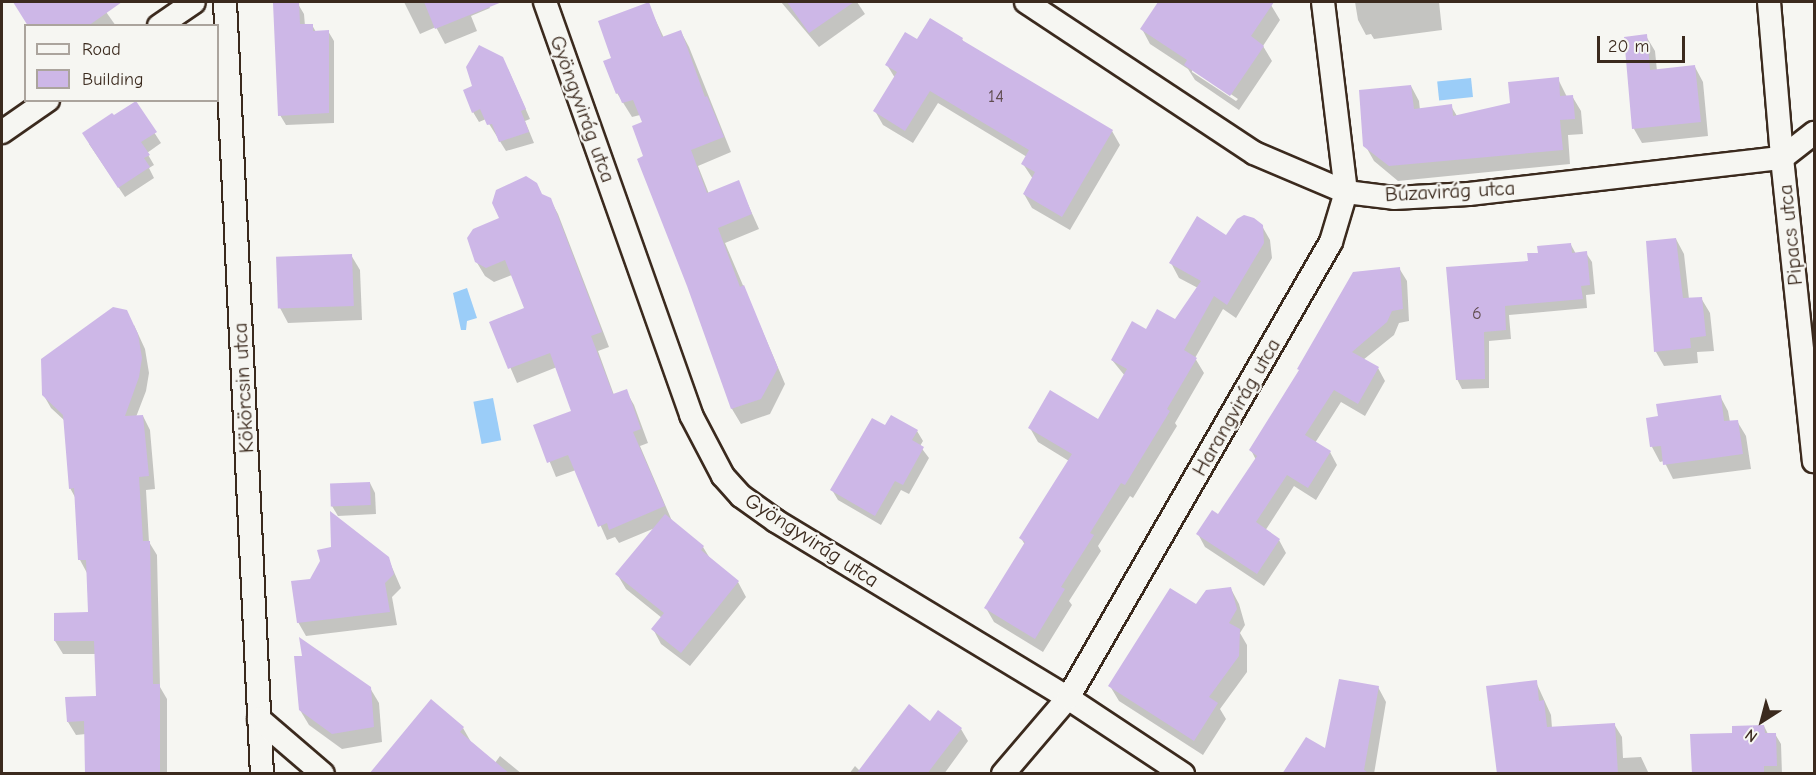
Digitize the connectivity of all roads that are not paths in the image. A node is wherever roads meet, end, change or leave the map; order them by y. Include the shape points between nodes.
1 (194, 2) edge
2 (225, 2) edge
3 (545, 2) edge
4 (1026, 2) edge
5 (1323, 2) edge
6 (1768, 2) edge
7 (162, 24) edge
8 (45, 102) edge
9 (2, 132) edge
10 (1815, 133) edge
11 (1782, 158) junction
12 (1346, 192) junction
13 (1815, 461) edge
14 (1068, 698) junction
15 (259, 719) junction
16 (262, 774) edge
17 (323, 774) edge
18 (1003, 774) edge
19 (1183, 774) edge

1 - 7 street
2 - 15 street, Kökörcsin utca
3 - 14 street, Gyöngyvirág utca via 691,415 723,476 741,496 776,521
4 - 12 street, Búzavirág utca via 1254,153
5 - 12 street, Harangvirág utca
6 - 11 street
8 - 9 street
10 - 11 street, Pipacs utca
11 - 12 street, Búzavirág utca via 1469,194 1394,198
11 - 13 street, Pipacs utca
12 - 14 street, Harangvirág utca via 1331,242
14 - 18 street, Harangvirág utca
14 - 19 street, Gyöngyvirág utca
15 - 16 street, Kökörcsin utca
15 - 17 street

